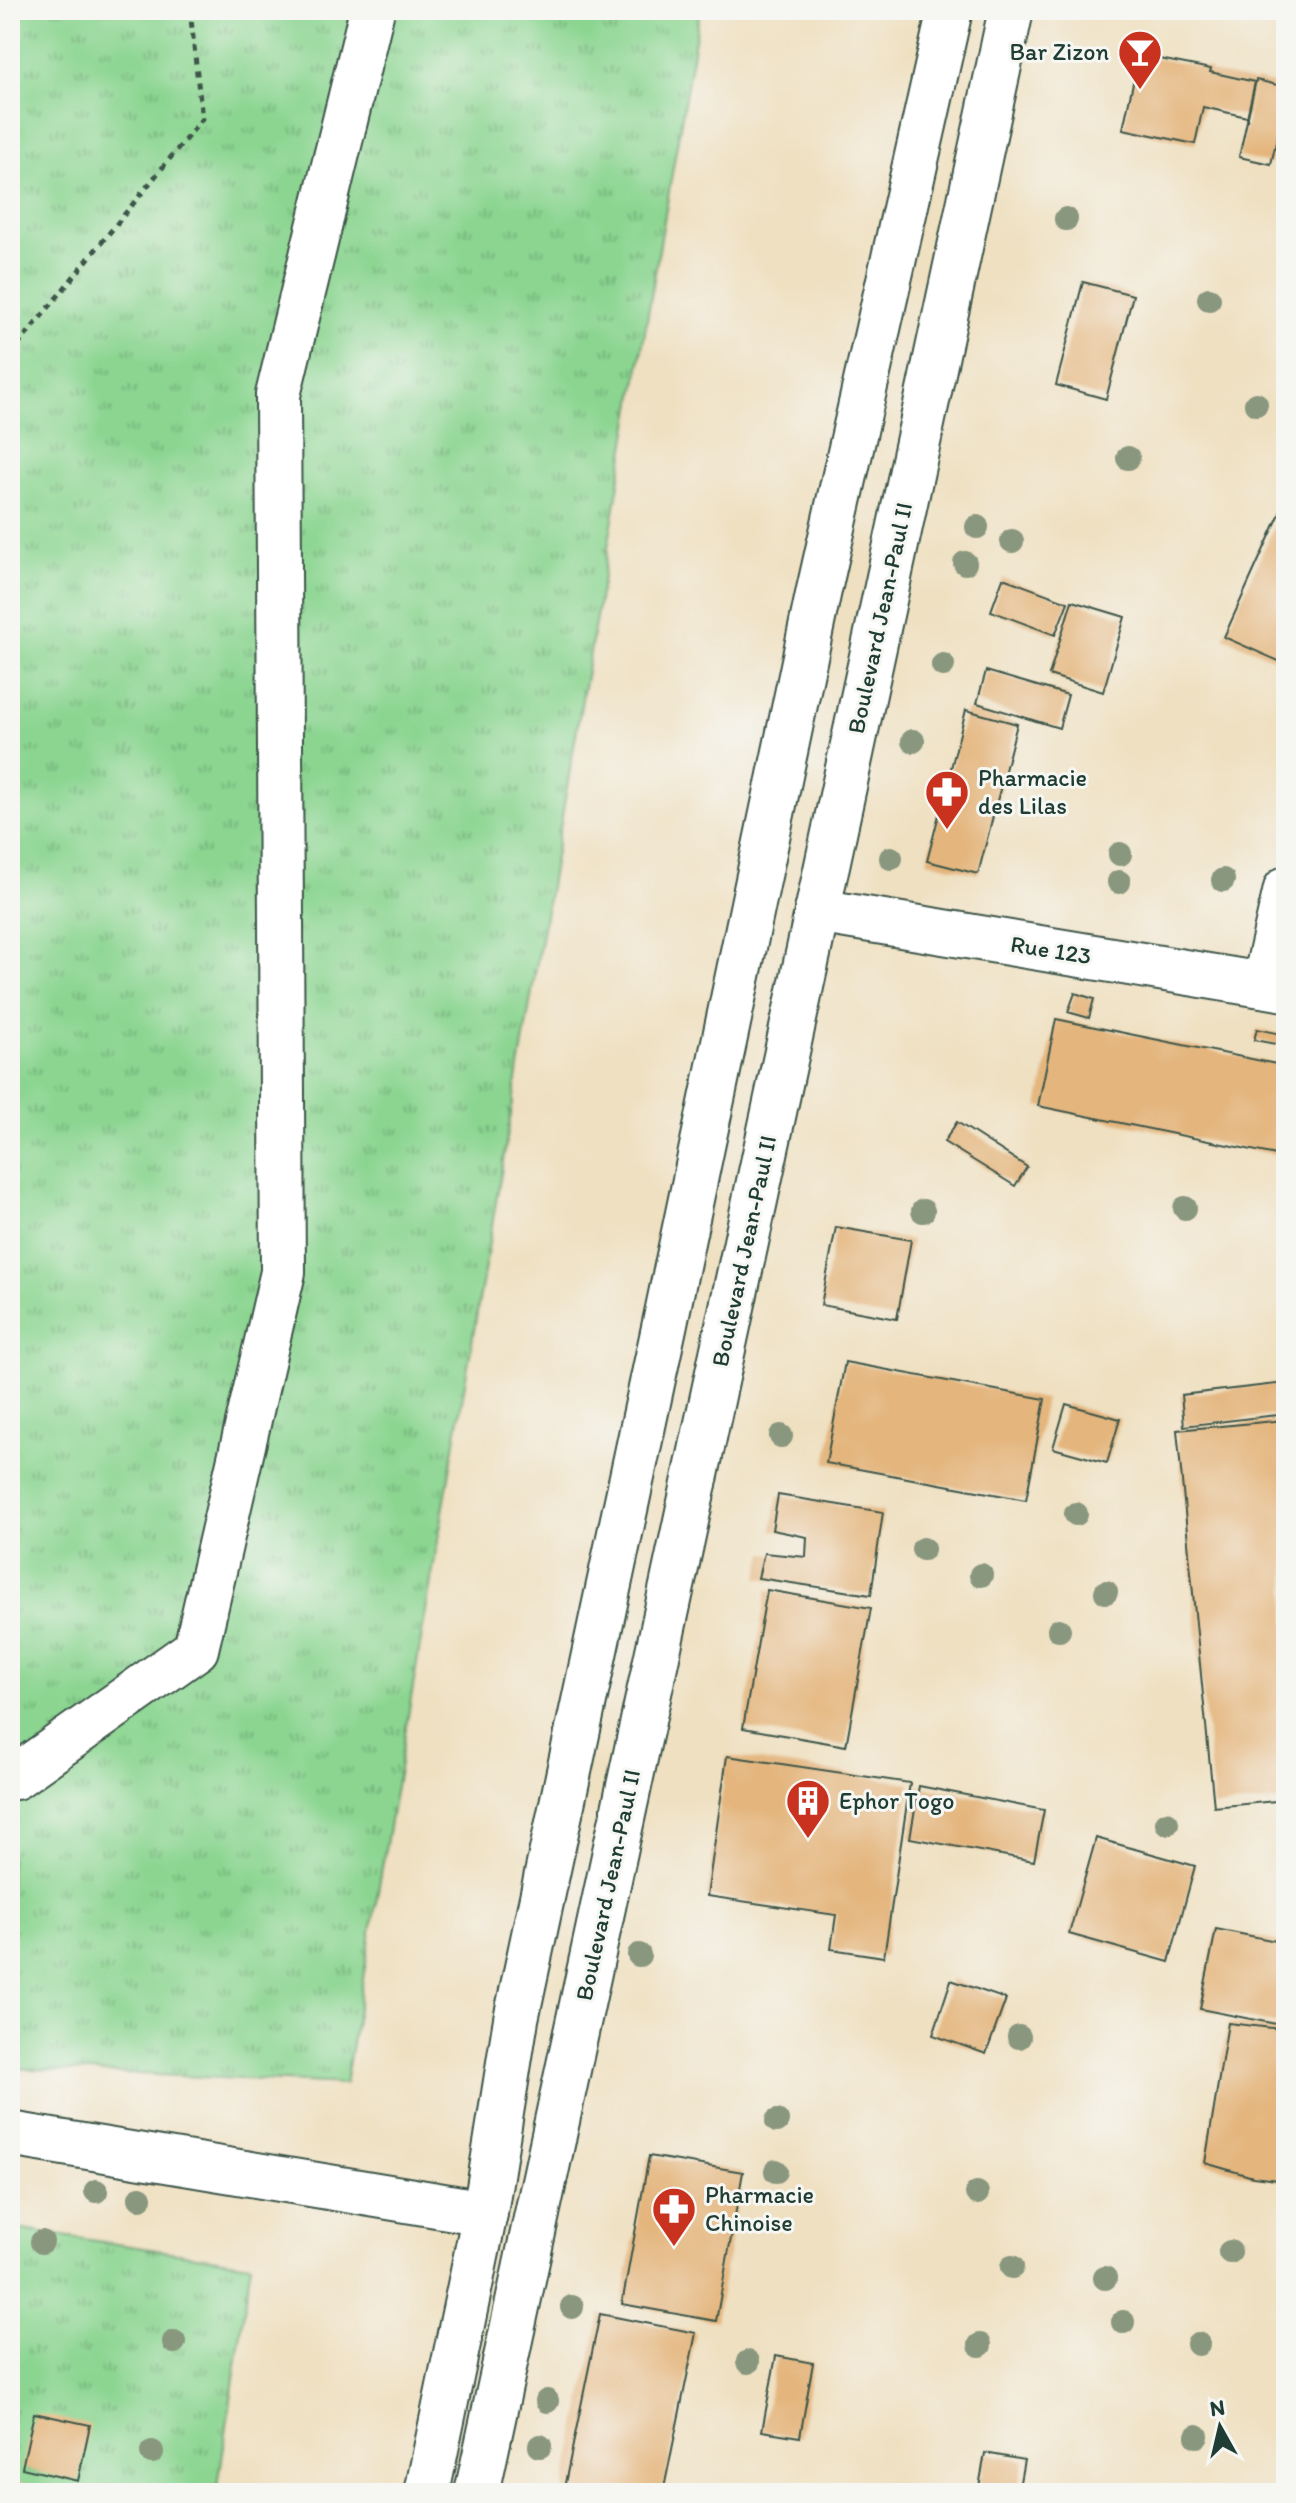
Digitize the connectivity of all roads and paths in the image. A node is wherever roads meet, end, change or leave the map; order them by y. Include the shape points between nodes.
1 (190, 10) edge
2 (372, 10) edge
3 (950, 10) edge
4 (1011, 10) edge
5 (10, 355) edge
6 (1286, 889) edge
7 (817, 911) junction
8 (1275, 987) edge
9 (10, 1777) edge
10 (10, 2134) edge
11 (485, 2213) junction
12 (427, 2493) edge
13 (477, 2493) edge

1 - 5 path via 202,119
2 - 9 main road via 278,395 283,1272 196,1649
3 - 11 main road via 819,590 516,2019
4 - 7 main road, Boulevard Jean-Paul II
6 - 8 main road
7 - 8 main road, Rue 123
7 - 13 main road, Boulevard Jean-Paul II
10 - 11 main road
11 - 12 main road

